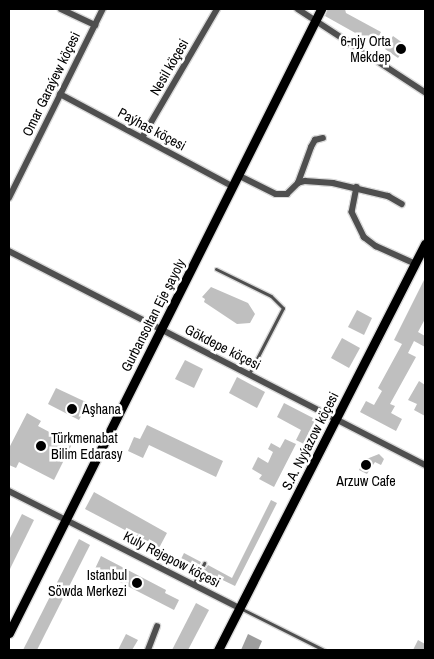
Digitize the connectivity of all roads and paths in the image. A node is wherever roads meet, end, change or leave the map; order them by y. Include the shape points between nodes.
1 (61, 9) edge
2 (103, 9) edge
3 (217, 9) edge
4 (298, 9) edge
5 (321, 9) edge
6 (315, 20) junction
7 (95, 25) junction
8 (425, 92) edge
9 (60, 94) junction
10 (142, 138) junction
11 (323, 138) dead end
12 (238, 175) junction
13 (298, 183) junction
14 (232, 186) junction
15 (357, 187) junction
16 (9, 198) edge
17 (402, 204) dead end
18 (425, 244) edge
19 (9, 251) edge
20 (416, 264) junction
21 (216, 269) dead end
22 (161, 329) junction
23 (249, 374) junction
24 (337, 419) junction
25 (425, 465) edge
26 (9, 491) edge
27 (66, 519) junction
28 (204, 563) dead end
29 (194, 584) junction
30 (240, 608) junction
31 (157, 627) dead end
32 (9, 633) edge
33 (148, 650) edge
34 (218, 650) edge
35 (324, 650) edge

1 - 7 street
2 - 7 street, Omar Garaýew köçesi
3 - 10 street, Nesil köçesi
4 - 6 street
5 - 6 main road, Gurbansoltan Eje şayoly
6 - 8 street
6 - 12 main road, Gurbansoltan Eje şayoly
7 - 9 street, Omar Garaýew köçesi
9 - 10 street, Paýhas köçesi
9 - 16 street, Omar Garaýew köçesi
10 - 14 street, Paýhas köçesi
11 - 13 street via 315,140 311,147
12 - 13 street via 282,195
12 - 14 main road, Gurbansoltan Eje şayoly
13 - 15 street
14 - 22 main road, Gurbansoltan Eje şayoly
15 - 17 street
15 - 20 street via 352,212 364,237
18 - 20 main road, S.A. Nyýazow köçesi
19 - 22 street, Gökdepe köçesi
20 - 24 main road, S.A. Nyýazow köçesi
21 - 23 lane via 271,296 283,308
22 - 23 street, Gökdepe köçesi
22 - 27 main road, Gurbansoltan Eje şayoly
23 - 24 street, Gökdepe köçesi
24 - 25 street, Gökdepe köçesi
24 - 30 main road, S.A. Nyýazow köçesi
26 - 27 street, Kuly Rejepow köçesi
27 - 29 street, Kuly Rejepow köçesi
27 - 32 main road, Gurbansoltan Eje şayoly
28 - 29 lane
29 - 30 street, Kuly Rejepow köçesi
30 - 34 main road, S.A. Nyýazow köçesi
30 - 35 lane, Kuly Rejepow köçesi
31 - 33 street

